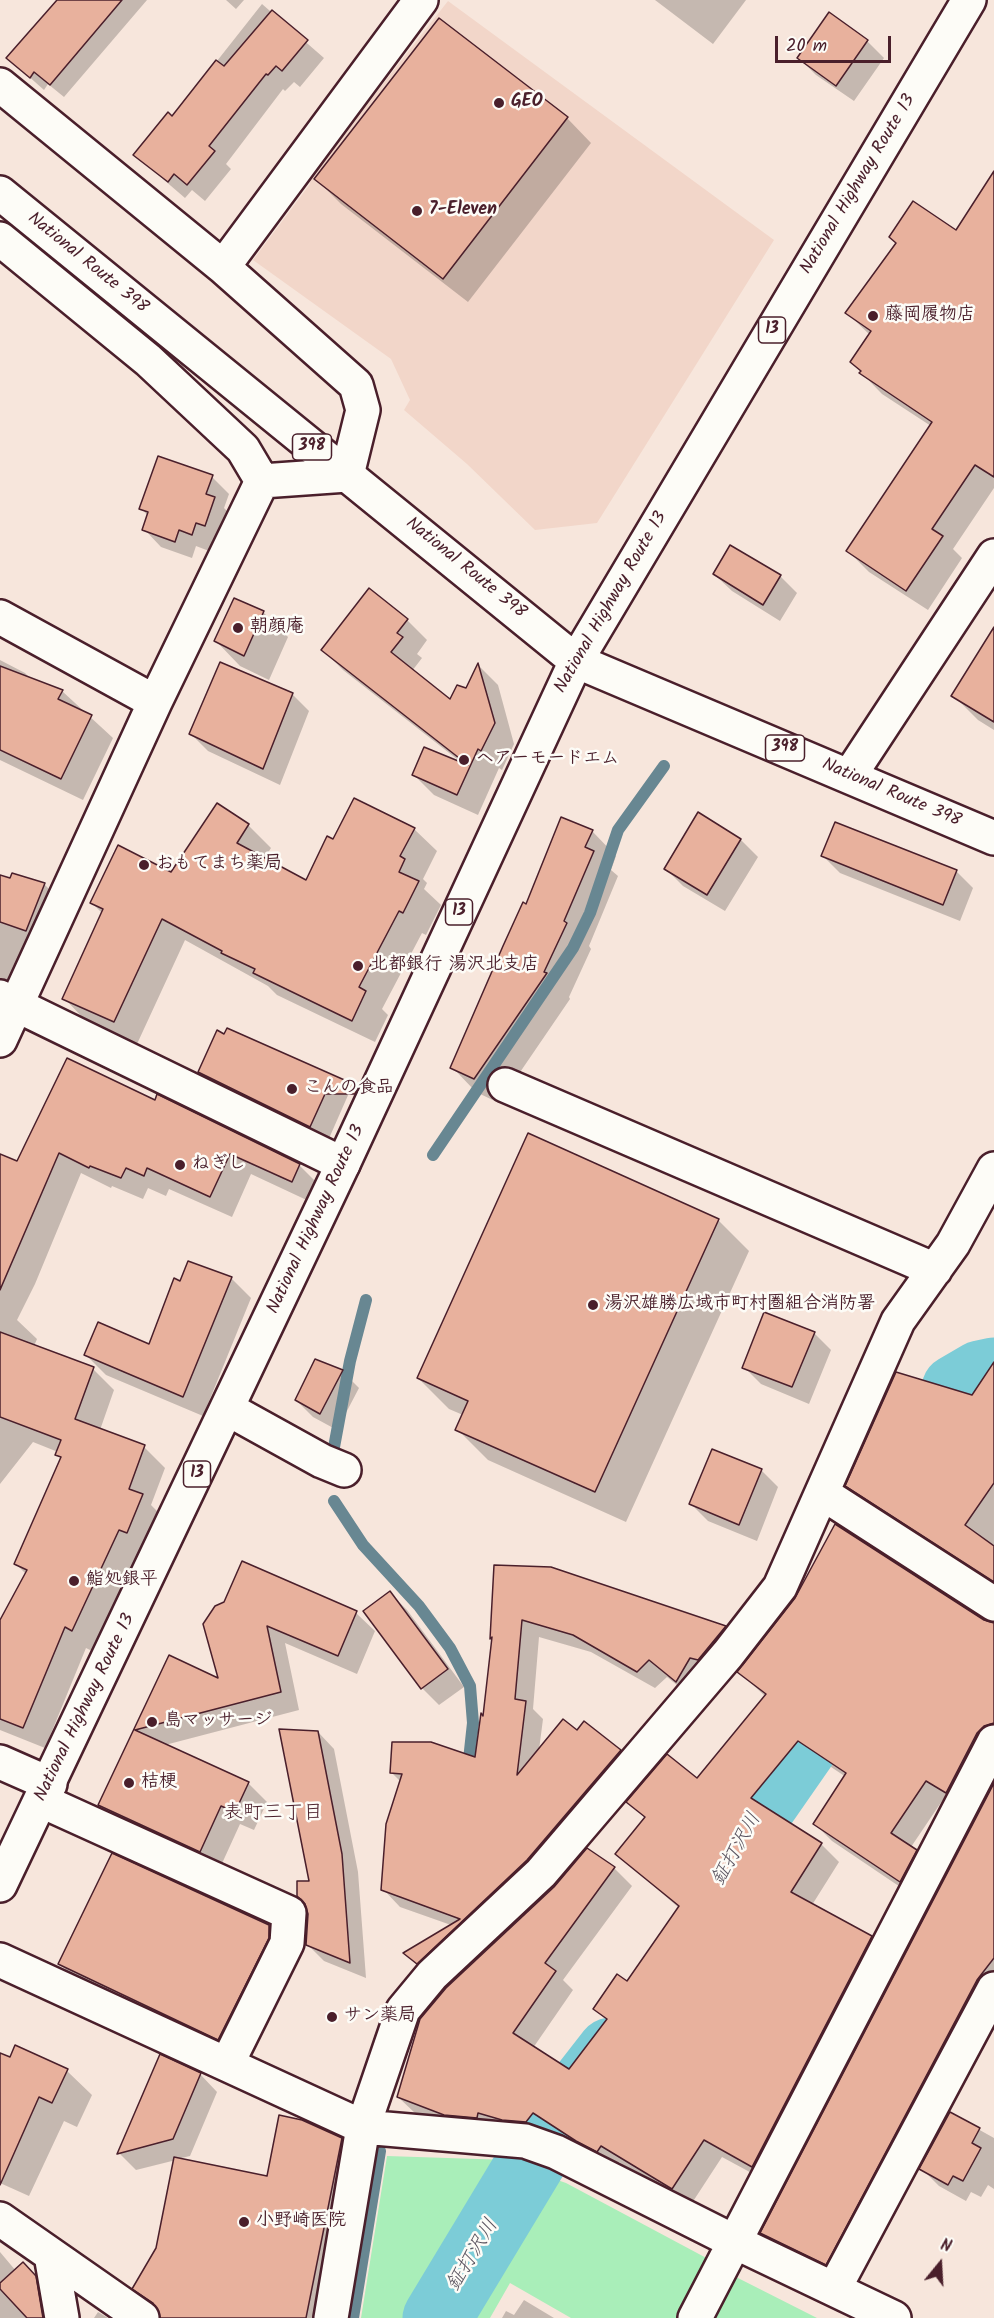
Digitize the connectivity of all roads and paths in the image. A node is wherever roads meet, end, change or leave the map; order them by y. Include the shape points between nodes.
1 (969, 0) edge
2 (418, 1) edge
3 (0, 85) edge
4 (0, 193) edge
5 (0, 239) edge
6 (223, 267) junction
7 (347, 475) junction
8 (262, 481) junction
9 (994, 556) edge
10 (0, 617) edge
11 (576, 661) junction
12 (155, 702) junction
13 (850, 776) junction
14 (994, 838) edge
15 (8, 1001) edge
16 (0, 1040) edge
17 (505, 1085) dead end
18 (343, 1164) junction
19 (994, 1169) edge
20 (935, 1270) junction
21 (228, 1409) junction
22 (344, 1470) dead end
23 (822, 1493) junction
24 (994, 1604) edge
25 (994, 1742) edge
26 (0, 1762) edge
27 (46, 1793) junction
28 (0, 1885) edge
29 (0, 1960) edge
30 (994, 1989) edge
31 (227, 2064) junction
32 (363, 2127) junction
33 (0, 2219) edge
34 (735, 2242) junction
35 (51, 2254) junction
36 (834, 2289) junction
37 (62, 2318) edge
38 (142, 2318) edge
39 (331, 2318) edge
40 (695, 2318) edge
41 (894, 2318) edge

1 - 11 main road, National Highway Route 13 / 13
2 - 6 main road
3 - 6 main road
4 - 7 main road, National Route 398 / 398
5 - 8 main road via 148,360 243,449
6 - 7 main road via 356,385 363,410
7 - 8 main road
7 - 11 main road, National Route 398 / 398
8 - 12 main road
9 - 13 main road
10 - 12 main road
11 - 13 main road, National Route 398 / 398
11 - 18 main road, National Highway Route 13 / 13
12 - 15 main road
13 - 14 main road, National Route 398 / 398
15 - 16 main road
15 - 18 main road
17 - 20 main road
18 - 21 main road, National Highway Route 13 / 13
19 - 20 main road
20 - 23 main road via 898,1322
21 - 22 main road
21 - 27 main road, National Highway Route 13 / 13
23 - 24 main road
23 - 32 main road via 780,1587 714,1671 541,1873 432,1975 403,2010
25 - 34 main road
26 - 27 main road
27 - 28 main road, National Highway Route 13 / 13
27 - 31 main road via 289,1913 287,1943
29 - 31 main road
30 - 36 main road
31 - 32 main road
32 - 34 main road via 541,2146
32 - 39 main road
33 - 35 main road
34 - 36 main road
34 - 40 main road
35 - 37 main road
35 - 38 main road
36 - 41 main road

